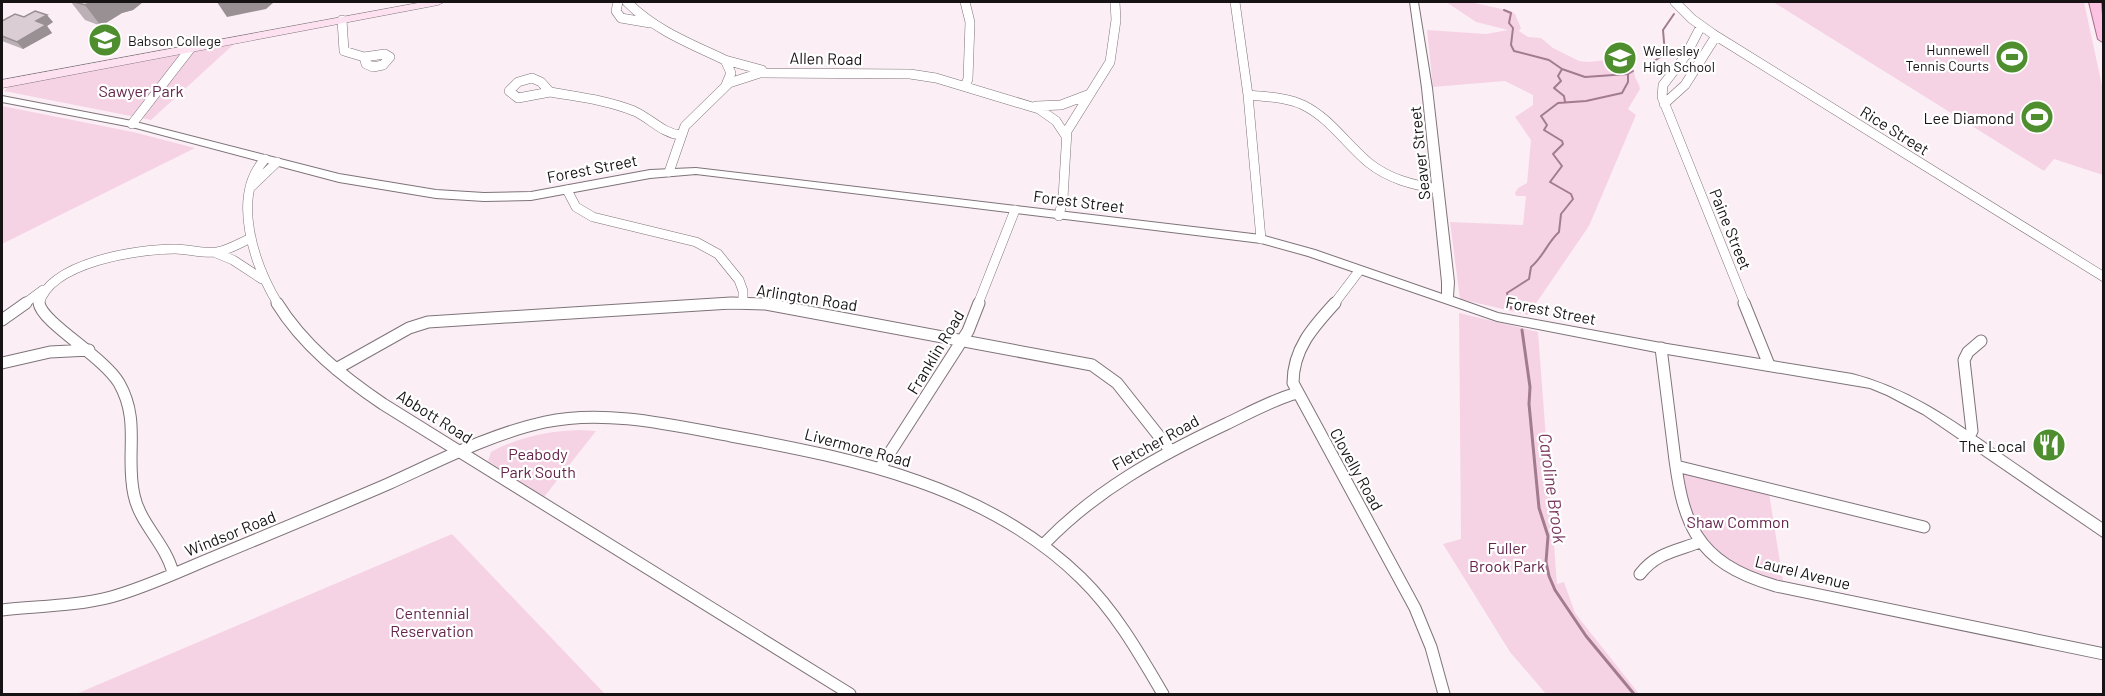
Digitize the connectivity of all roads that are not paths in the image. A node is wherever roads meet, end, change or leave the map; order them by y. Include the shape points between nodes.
1 (438, 2) edge
2 (618, 2) edge
3 (627, 2) edge
4 (965, 2) edge
5 (1115, 2) edge
6 (1235, 2) edge
7 (1414, 2) edge
8 (1676, 2) edge
9 (2095, 2) edge
10 (342, 20) junction
11 (650, 23) junction
12 (1701, 26) junction
13 (1716, 36) junction
14 (2103, 39) edge
15 (190, 49) junction
16 (364, 57) dead end
17 (724, 60) junction
18 (775, 72) junction
19 (2, 84) edge
20 (726, 85) junction
21 (965, 86) junction
22 (550, 92) dead end
23 (1092, 92) junction
24 (1248, 95) junction
25 (2, 99) edge
26 (1664, 104) junction
27 (1032, 106) junction
28 (132, 124) junction
29 (680, 135) junction
30 (1066, 136) junction
31 (265, 159) junction
32 (277, 162) junction
33 (669, 172) junction
34 (250, 188) junction
35 (1438, 189) junction
36 (567, 190) junction
37 (1015, 210) junction
38 (1059, 216) junction
39 (251, 238) junction
40 (1261, 239) junction
41 (212, 253) junction
42 (1359, 271) junction
43 (2103, 277) edge
44 (265, 282) junction
45 (50, 285) junction
46 (1447, 301) junction
47 (744, 303) junction
48 (2, 320) edge
49 (963, 339) junction
50 (1981, 341) dead end
51 (1661, 348) junction
52 (89, 350) junction
53 (2, 363) edge
54 (1769, 366) junction
55 (336, 369) junction
56 (1297, 393) junction
57 (1968, 438) junction
58 (1170, 450) junction
59 (461, 451) junction
60 (1676, 466) junction
61 (879, 468) junction
62 (1924, 526) dead end
63 (2103, 532) edge
64 (1700, 542) junction
65 (1044, 544) junction
66 (173, 573) junction
67 (1640, 574) dead end
68 (2, 610) edge
69 (2103, 654) edge
70 (850, 694) edge
71 (1163, 694) edge
72 (1444, 694) edge

1 - 10 main road
2 - 11 street via 616,11 621,18
3 - 11 street
4 - 21 street via 970,22
5 - 23 street via 1110,62
6 - 24 street
7 - 35 street, Seaver Street
8 - 12 street, Rice Street
9 - 14 main road
10 - 15 main road
10 - 16 street via 343,50
11 - 17 street
12 - 13 street, Rice Street
12 - 26 street, Paine Street via 1686,55 1663,85
13 - 26 street via 1693,73
13 - 43 street, Rice Street
15 - 19 main road
15 - 28 street
17 - 18 street
17 - 20 street via 731,73
18 - 20 street, Allen Road via 747,76
18 - 21 street, Allen Road via 910,74
20 - 29 street, Allen Road
21 - 27 street, Allen Road
22 - 29 street via 616,104 670,134
23 - 27 street, Allen Road via 1061,105
23 - 30 street
24 - 35 street via 1307,107 1376,168 1406,182
24 - 40 street
25 - 28 street, Forest Street
26 - 54 street, Paine Street
27 - 30 street, Allen Road via 1056,121
28 - 31 street, Forest Street
29 - 33 street, Allen Road
30 - 38 street
31 - 32 street, Forest Street
31 - 34 street, Abbott Road via 255,171
32 - 34 street
32 - 36 street, Forest Street via 363,183 436,194 508,197
33 - 36 street, Forest Street
33 - 37 street, Forest Street via 714,173
34 - 39 street, Abbott Road
35 - 46 street, Seaver Street
36 - 47 street via 575,207 593,218 684,238 713,249 738,277
37 - 38 street, Forest Street
37 - 49 street, Franklin Road
38 - 40 street, Forest Street
39 - 41 street
39 - 44 street, Abbott Road
40 - 42 street, Forest Street
41 - 44 street via 249,268
41 - 45 street via 176,249 130,253 89,264
42 - 46 street, Forest Street
42 - 56 street, Clovelly Road via 1299,351 1292,372
44 - 55 street, Abbott Road via 291,322
45 - 48 street
45 - 52 street via 39,302 42,313
46 - 51 street, Forest Street via 1509,319
47 - 49 street, Arlington Road via 777,305
47 - 55 street, Arlington Road via 428,322
49 - 58 street, Arlington Road via 1077,360 1099,368 1124,391
49 - 61 street, Franklin Road
50 - 57 street via 1964,360 1972,431
51 - 54 street, Forest Street
51 - 60 street, Laurel Avenue
52 - 53 street via 50,352
52 - 66 street via 117,377 126,394 133,433 134,498 142,517 169,555
54 - 57 street, Forest Street via 1878,385
55 - 59 street, Abbott Road via 370,395
56 - 58 street, Fletcher Road
56 - 72 street, Clovelly Road via 1420,618
57 - 63 street, Forest Street
58 - 65 street, Fletcher Road via 1099,494
59 - 61 street, Livermore Road via 525,427 564,418 591,418 685,428
59 - 66 street, Windsor Road via 318,515
59 - 70 street, Abbott Road
60 - 62 street
60 - 64 street, Laurel Avenue via 1685,513
61 - 65 street, Livermore Road via 969,501
64 - 67 street via 1656,558
64 - 69 street, Laurel Avenue via 1734,569 1767,584
65 - 71 street, Livermore Road via 1077,572 1121,621
66 - 68 street, Windsor Road via 102,599

